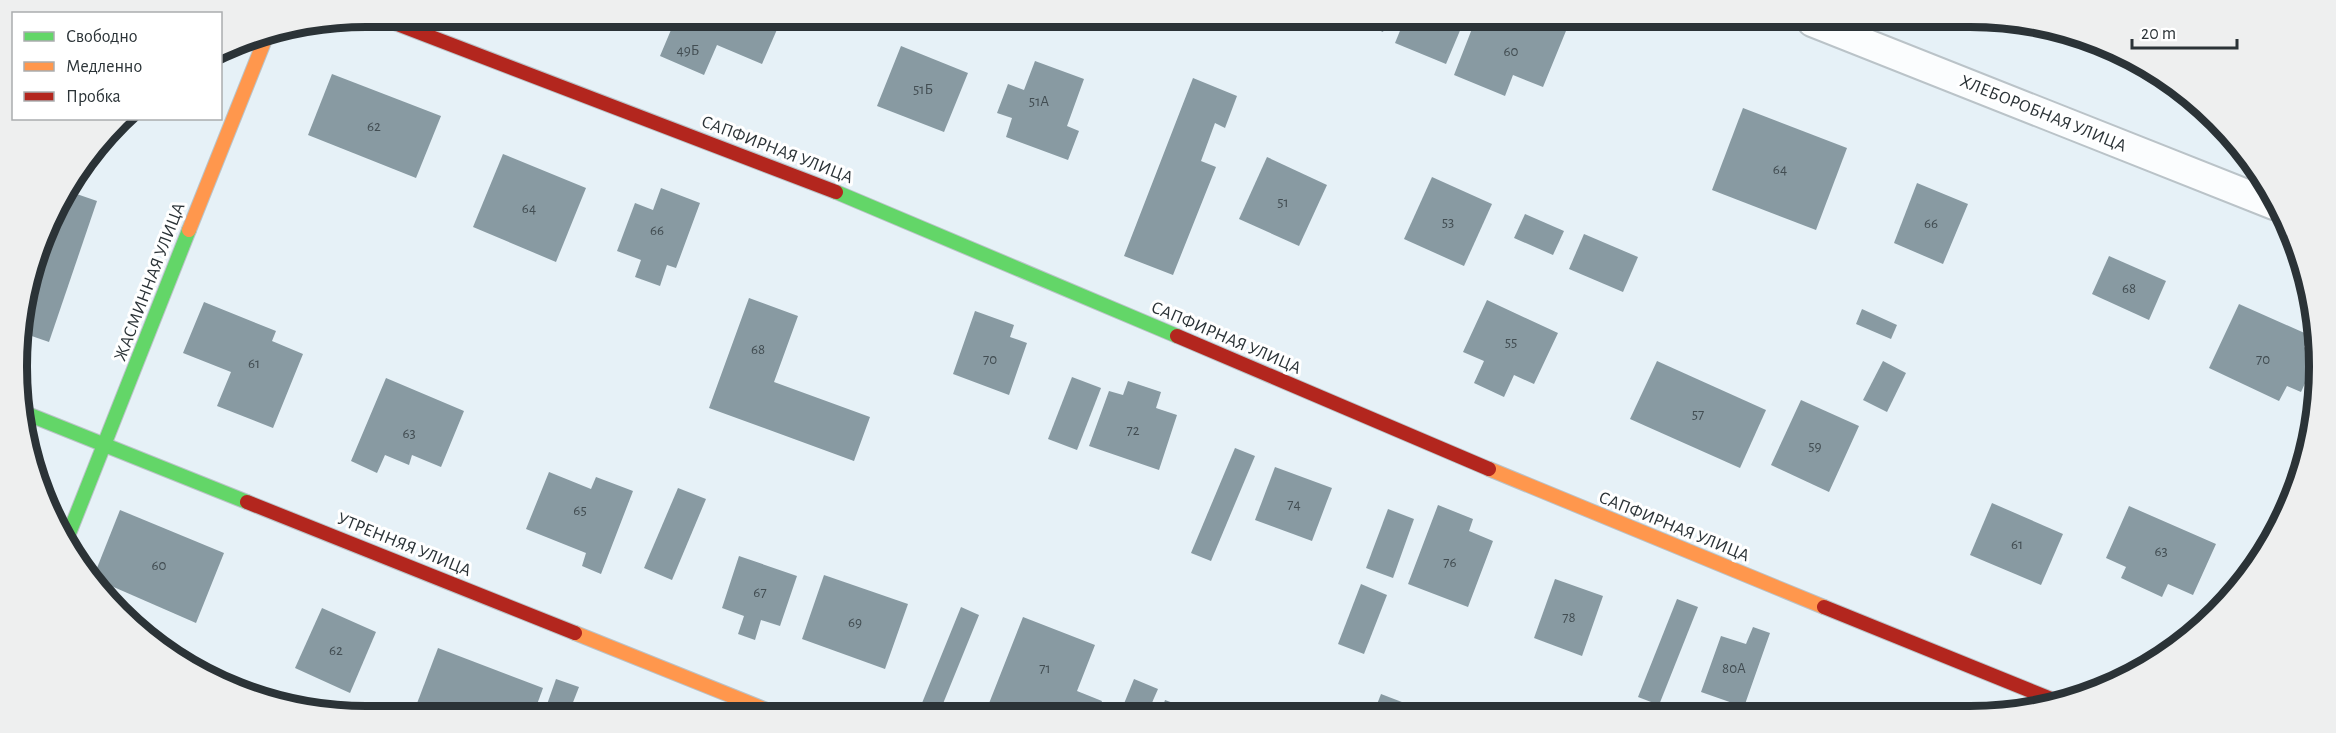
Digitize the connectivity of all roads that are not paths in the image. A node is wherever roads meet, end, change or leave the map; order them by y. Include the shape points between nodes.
1 (408, 27) edge
2 (1825, 27) edge
3 (263, 43) edge
4 (2267, 202) edge
5 (31, 414) edge
6 (106, 445) junction
7 (70, 532) edge
8 (2045, 697) edge
9 (757, 706) edge

1 - 8 street, САПФИРНАЯ УЛИЦА via 864,203 1627,528
2 - 4 street, ХЛЕБОРОБНАЯ УЛИЦА
3 - 6 street, ЖАСМИННАЯ УЛИЦА
5 - 6 street, УТРЕННЯЯ УЛИЦА
6 - 7 street, ЖАСМИННАЯ УЛИЦА
6 - 9 street, УТРЕННЯЯ УЛИЦА

